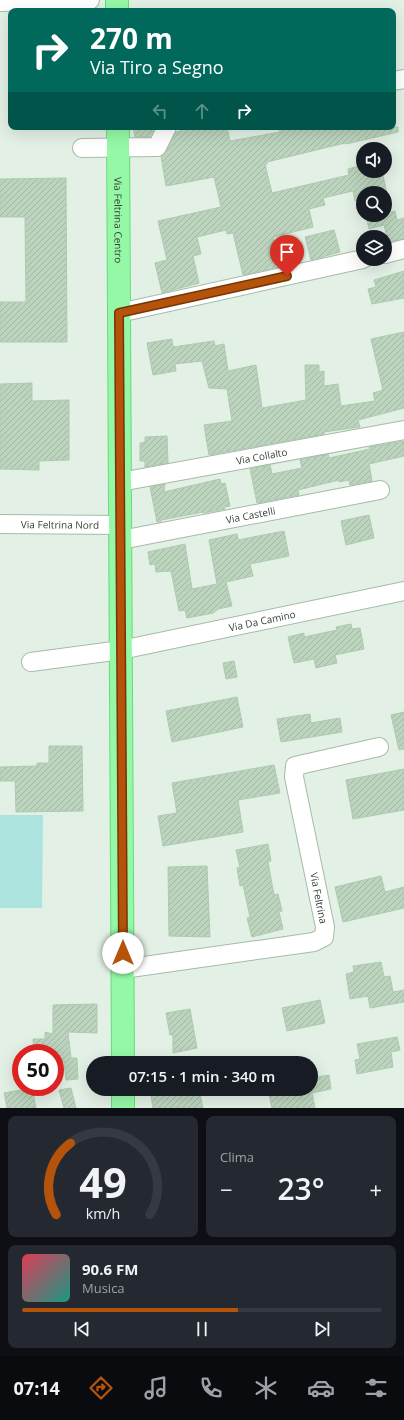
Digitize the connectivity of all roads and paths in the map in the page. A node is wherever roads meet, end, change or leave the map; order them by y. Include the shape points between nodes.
1 (90, 0) edge
2 (0, 2) edge
3 (165, 130) edge
4 (118, 137) edge
5 (82, 148) dead end
6 (404, 249) edge
7 (392, 252) edge
8 (356, 261) edge
9 (119, 313) junction
10 (404, 430) edge
11 (120, 482) junction
12 (380, 490) dead end
13 (0, 524) edge
14 (120, 532) junction
15 (404, 591) edge
16 (120, 650) junction
17 (31, 662) dead end
18 (378, 747) dead end
19 (123, 969) junction
20 (123, 1056) edge
21 (123, 1096) edge
22 (123, 1108) edge

1 - 2 street
3 - 4 street via 156,147
4 - 5 street
4 - 9 main road, Via Feltrina Centro
6 - 7 street
8 - 9 street
9 - 11 main road
10 - 11 street, Via Collalto
11 - 14 main road
12 - 14 street, Via Castelli
13 - 14 street, Via Feltrina Nord
14 - 16 main road
15 - 16 street, Via Da Camino
16 - 17 street, Via Da Camino
16 - 19 main road
18 - 19 street, Via Feltrina via 295,766 294,778 325,927 324,937 314,942
19 - 20 main road
21 - 22 main road

